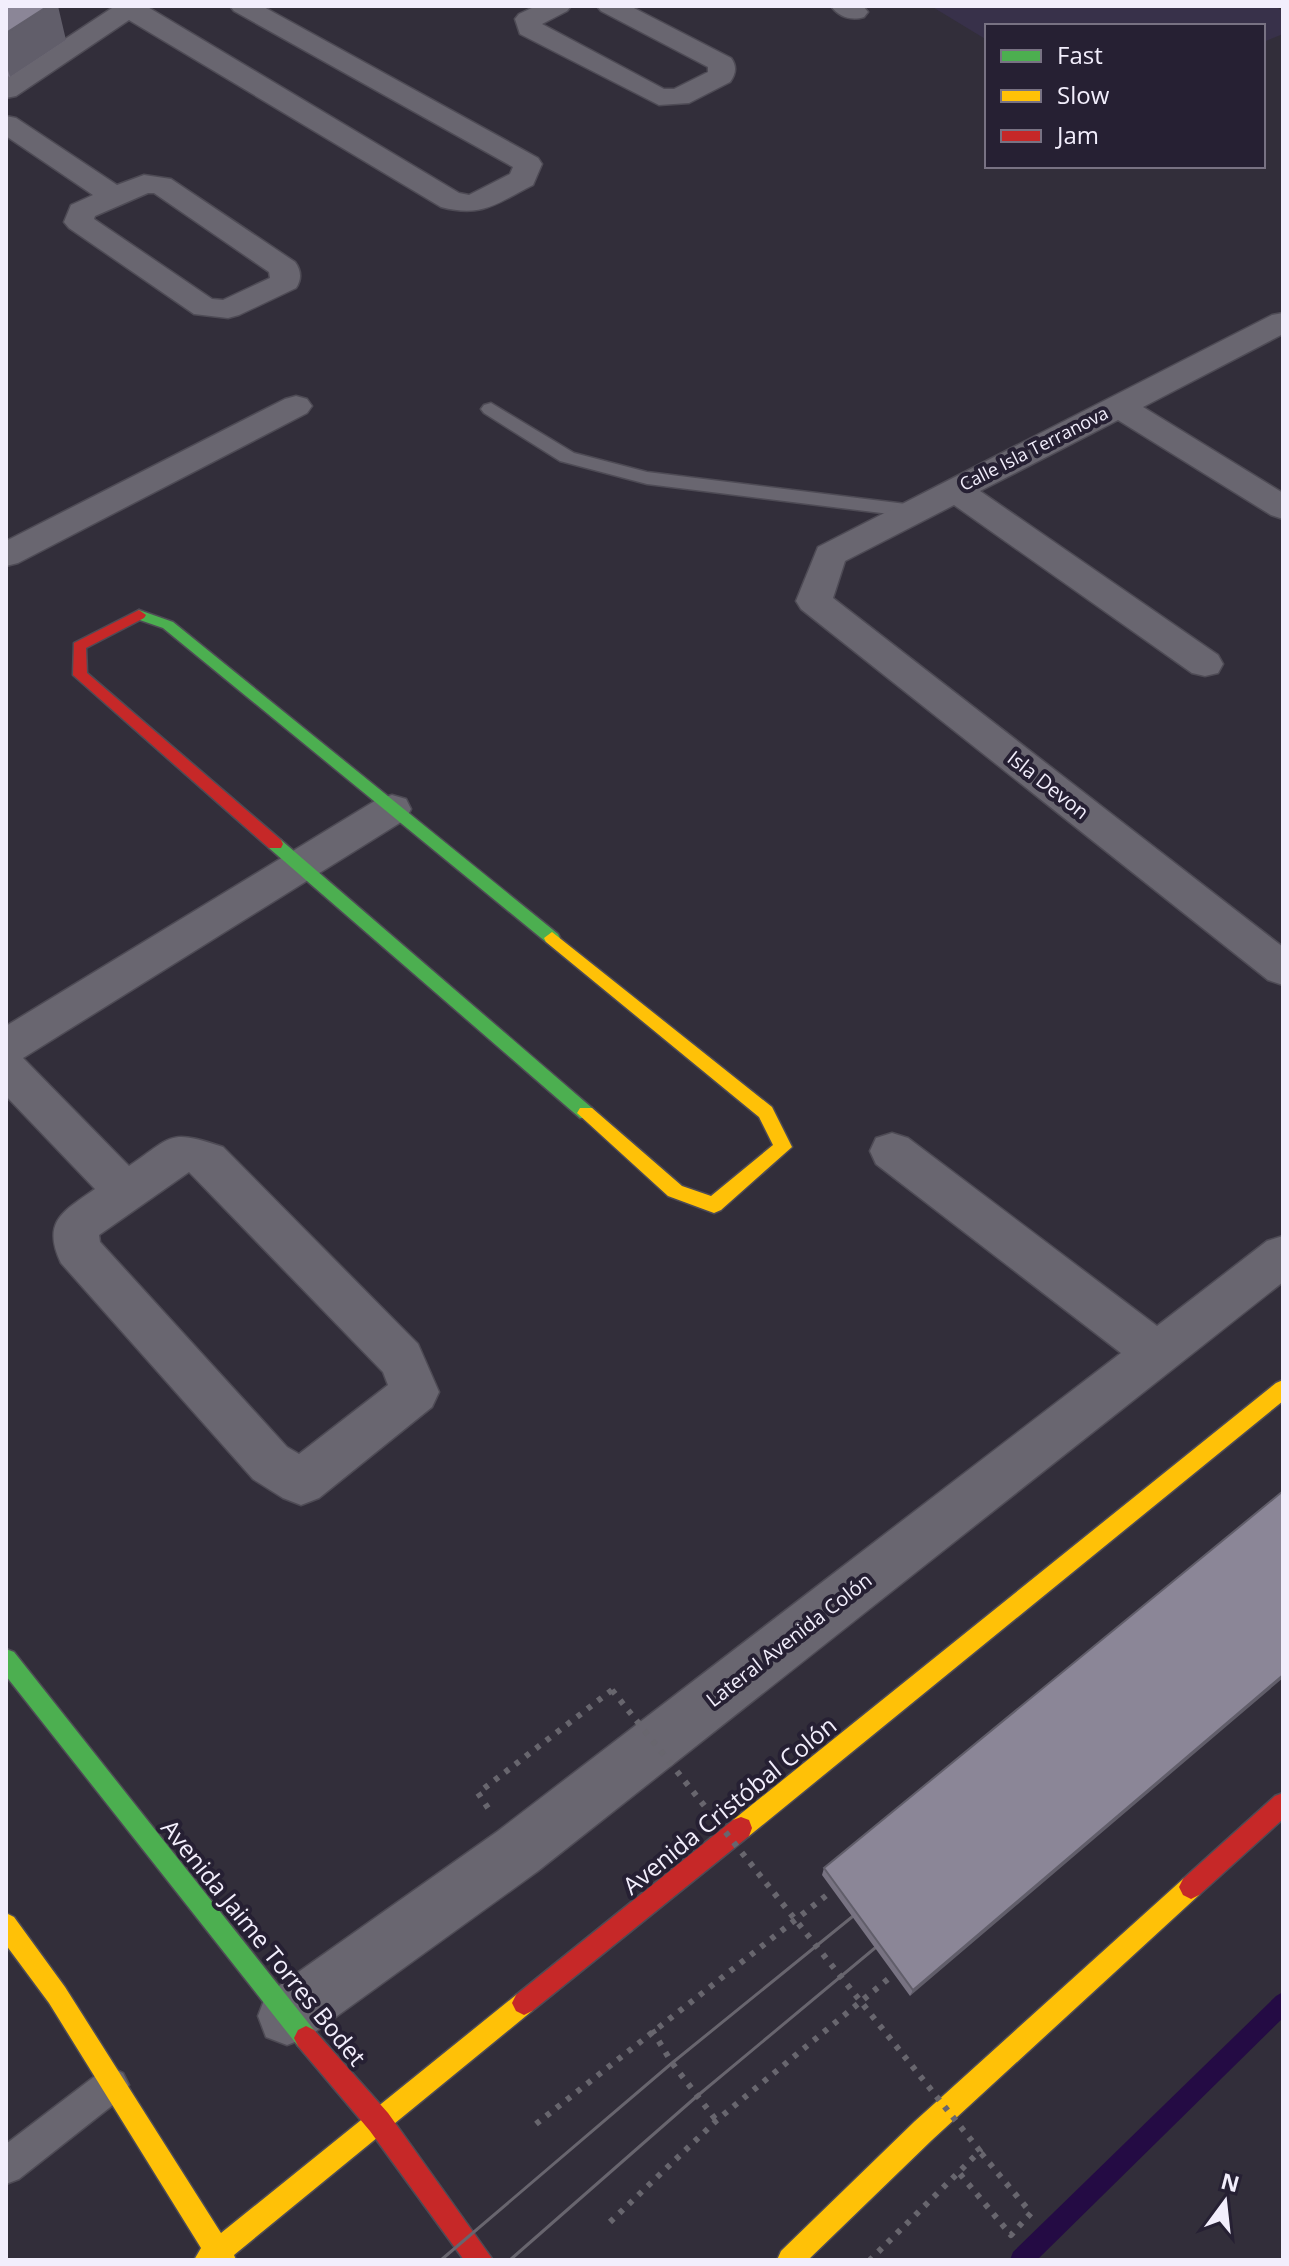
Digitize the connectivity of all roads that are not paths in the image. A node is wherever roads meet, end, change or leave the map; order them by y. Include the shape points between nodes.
1 (243, 6) edge
2 (555, 6) edge
3 (610, 6) edge
4 (129, 7) edge
5 (312, 42) junction
6 (239, 73) junction
7 (6, 90) edge
8 (6, 124) edge
9 (115, 197) junction
10 (1275, 334) edge
11 (296, 406) dead end
12 (1119, 406) junction
13 (491, 409) dead end
14 (954, 489) junction
15 (1283, 508) edge
16 (914, 511) junction
17 (6, 555) edge
18 (814, 601) joint
19 (1205, 664) dead end
20 (392, 809) junction
21 (301, 865) junction
22 (1283, 969) edge
23 (6, 1047) edge
24 (6, 1068) edge
25 (892, 1151) dead end
26 (125, 1191) junction
27 (1283, 1255) edge
28 (1158, 1354) junction
29 (1283, 1389) edge
30 (6, 1659) edge
31 (1283, 1804) edge
32 (6, 1925) edge
33 (287, 2016) junction
34 (111, 2085) junction
35 (379, 2122) junction
36 (6, 2166) edge
37 (216, 2257) edge
38 (480, 2260) edge
39 (790, 2260) edge

1 - 5 street
2 - 3 street via 528,19 529,28 659,97 679,97 721,76 722,64
4 - 6 street
4 - 7 street
5 - 6 street
5 - 6 street via 528,164 523,179 473,204 451,201
8 - 9 street
9 - 9 street via 144,184 161,185 284,268 285,282 228,309 205,308 79,222 81,211
10 - 12 street, Calle Isla Terranova
11 - 17 street
12 - 14 street, Calle Isla Terranova
12 - 15 street
13 - 16 lane via 567,457 647,478
14 - 16 street, Calle Isla Terranova
14 - 19 street
16 - 18 street, Calle Isla Terranova via 830,555
18 - 22 street, Isla Devon
20 - 21 street
20 - 21 street via 168,625 139,615 79,646 80,675
20 - 21 street via 766,1112 783,1147 714,1205 675,1191
21 - 23 street
24 - 26 street
25 - 28 street
26 - 26 street via 183,1152 207,1160 401,1359 415,1392 301,1482 270,1463 77,1249 76,1227
27 - 28 street, Lateral Avenida Colón
28 - 33 street, Lateral Avenida Colón via 518,1851
29 - 35 street, Avenida Cristóbal Colón
30 - 33 street, Avenida Jaime Torres Bodet
31 - 39 street via 923,2131
32 - 34 street via 57,1995
33 - 35 street, Avenida Jaime Torres Bodet
34 - 36 lane
34 - 37 street
35 - 37 street, Avenida Cristóbal Colón
35 - 38 street, Avenida Jaime Torres Bodet

